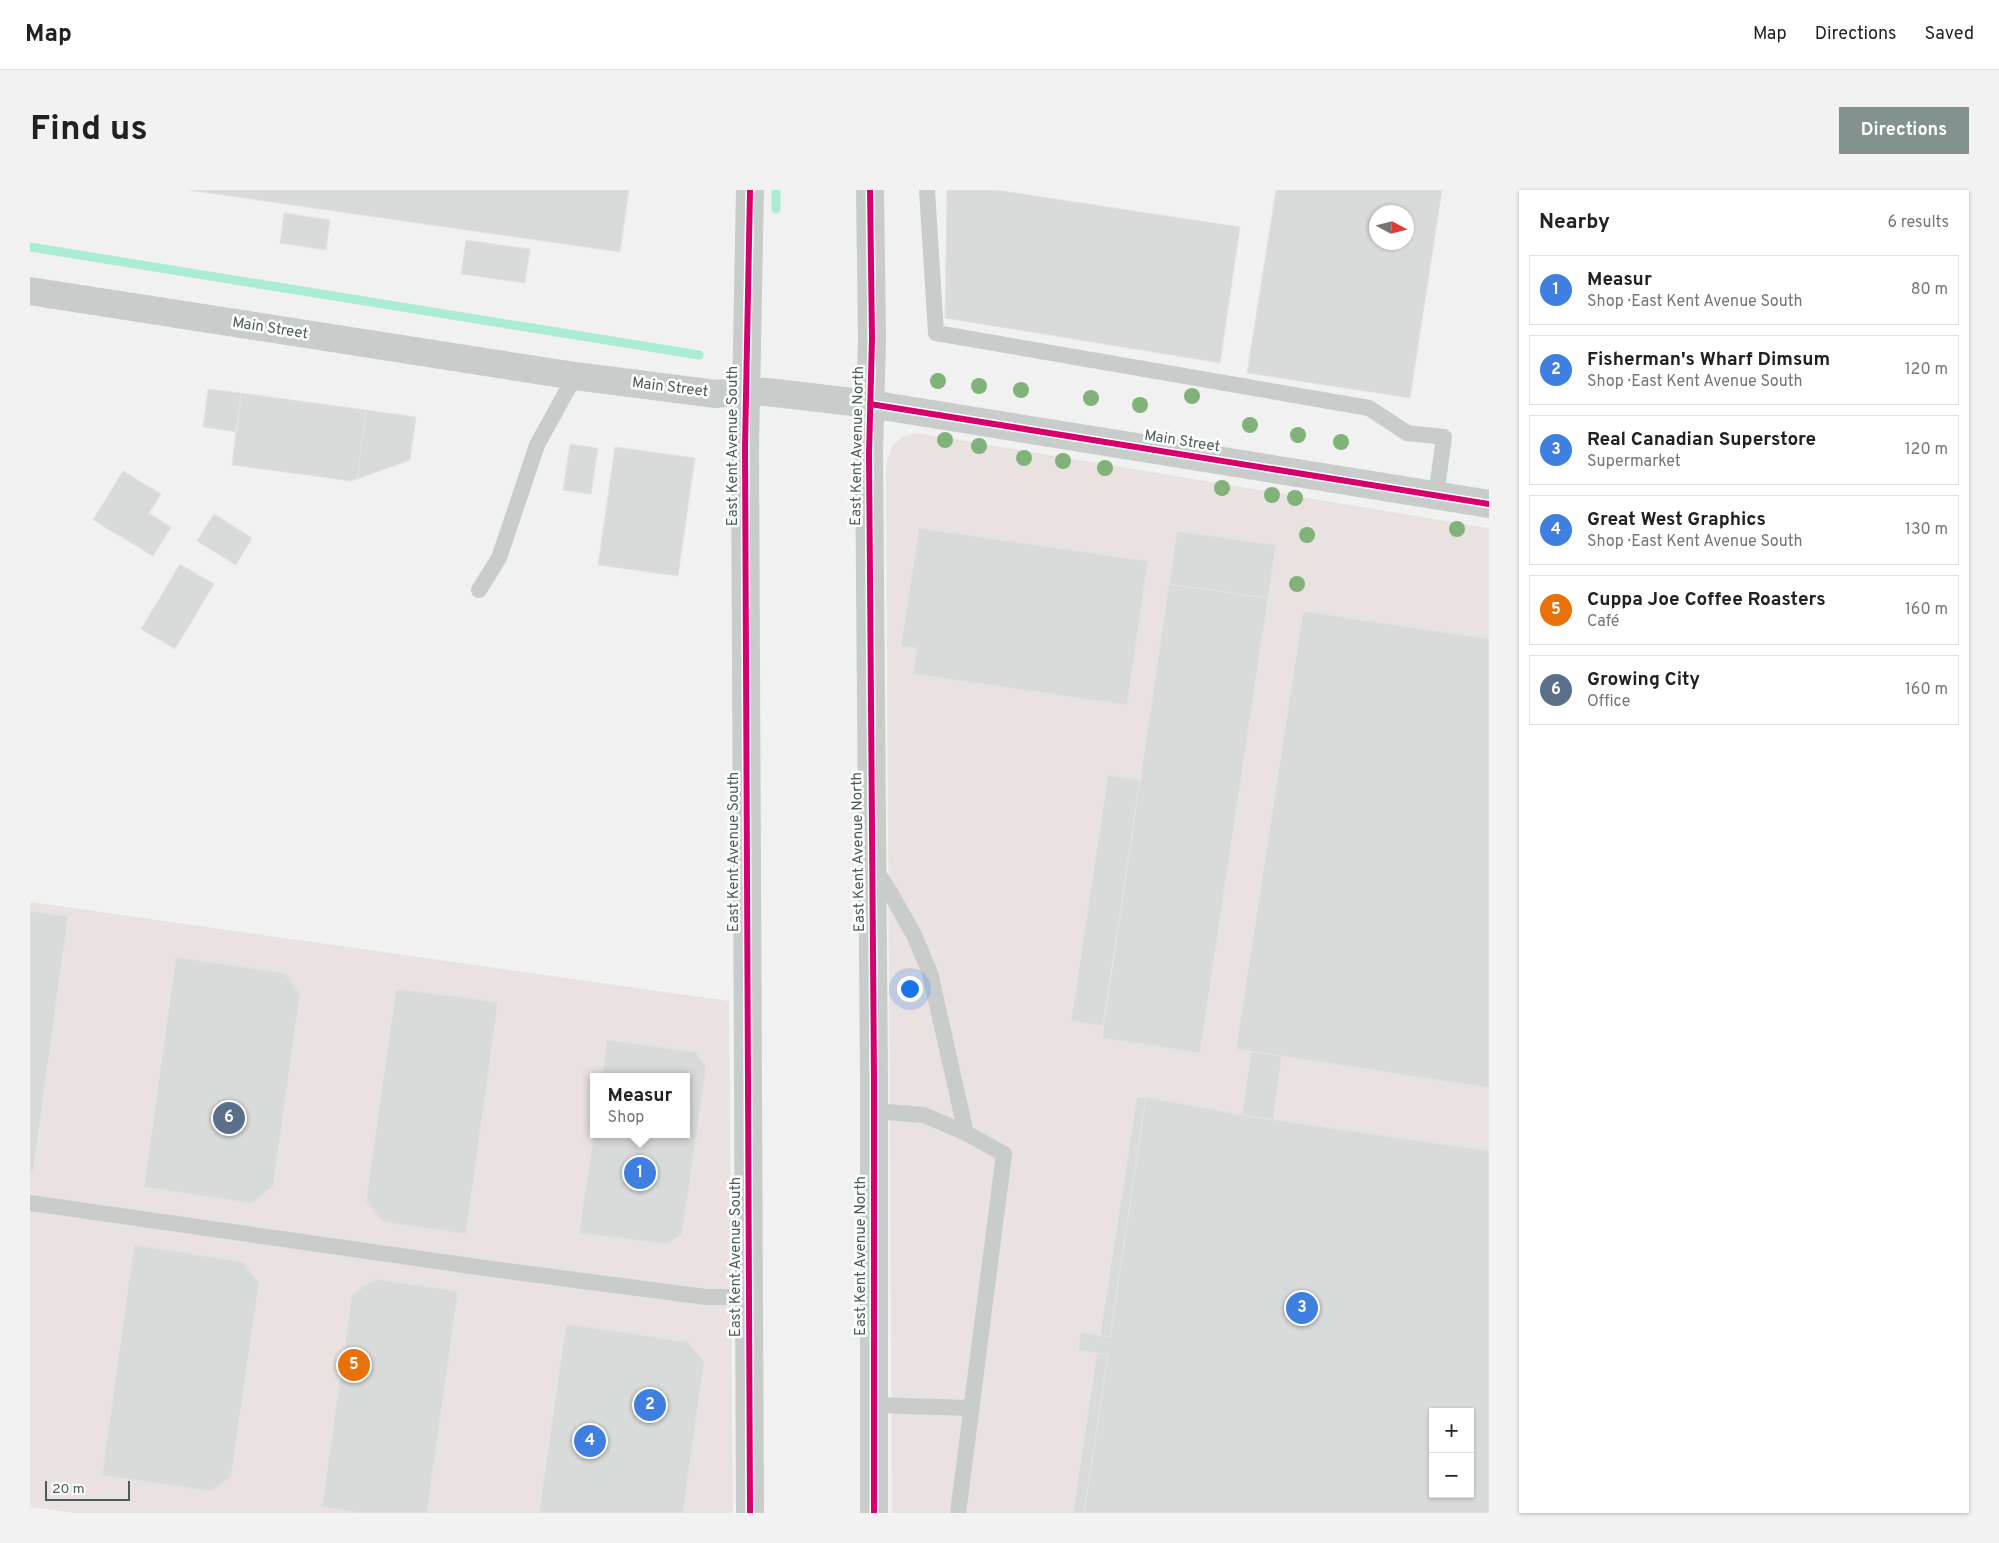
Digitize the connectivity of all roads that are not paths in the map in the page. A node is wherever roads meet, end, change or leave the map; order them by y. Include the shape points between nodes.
1 (750, 190) edge
2 (870, 190) edge
3 (927, 190) edge
4 (30, 291) edge
5 (576, 376) junction
6 (746, 391) junction
7 (870, 404) junction
8 (1436, 496) junction
9 (1489, 504) edge
10 (479, 590) dead end
11 (872, 866) junction
12 (874, 1111) junction
13 (966, 1134) junction
14 (30, 1203) edge
15 (748, 1298) junction
16 (873, 1405) junction
17 (972, 1408) junction
18 (750, 1513) edge
19 (874, 1513) edge
20 (958, 1513) edge

1 - 6 street, East Kent Avenue South
2 - 7 street, East Kent Avenue North
3 - 8 lane via 936,334 1369,408 1407,433 1444,438
4 - 5 street, Main Street
5 - 6 street, Main Street via 716,394
5 - 10 lane via 536,445 499,558
6 - 7 street, Main Street
6 - 15 street, East Kent Avenue South
7 - 8 street, Main Street
7 - 11 street, East Kent Avenue North
8 - 9 street, Main Street
11 - 12 street, East Kent Avenue North
11 - 13 lane via 914,935 930,973
12 - 13 lane via 924,1115
12 - 16 street, East Kent Avenue North
13 - 17 lane via 1004,1154
14 - 15 lane via 492,1269 706,1297
15 - 18 street, East Kent Avenue South
16 - 17 lane
16 - 19 street, East Kent Avenue North
17 - 20 lane

